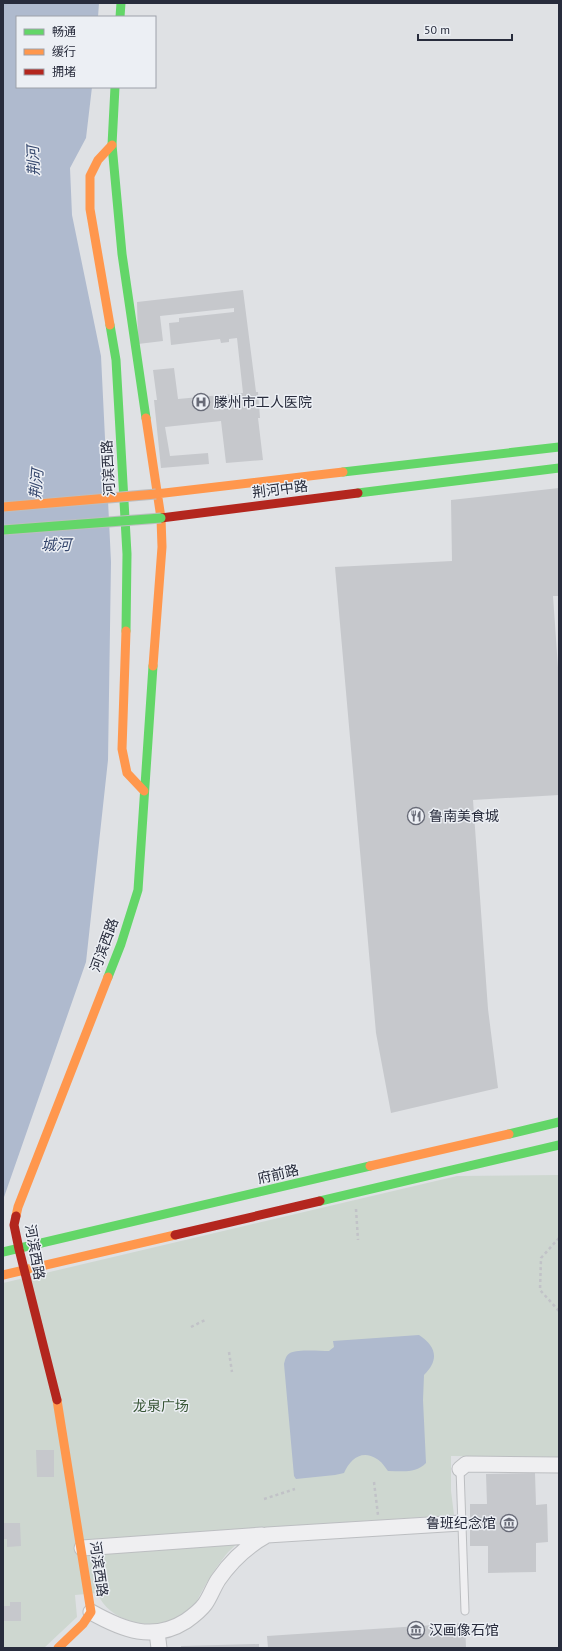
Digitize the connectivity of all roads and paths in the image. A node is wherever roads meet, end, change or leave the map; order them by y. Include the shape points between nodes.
1 (121, 3) edge
2 (120, 16) edge
3 (115, 88) edge
4 (112, 146) junction
5 (559, 447) edge
6 (559, 468) edge
7 (156, 494) junction
8 (3, 507) edge
9 (161, 518) junction
10 (3, 530) edge
11 (144, 791) junction
12 (559, 1122) edge
13 (559, 1145) edge
14 (514, 1156) junction
15 (551, 1156) dead end
16 (365, 1190) junction
17 (559, 1238) edge
18 (358, 1240) dead end
19 (18, 1249) junction
20 (3, 1252) edge
21 (23, 1270) junction
22 (3, 1274) edge
23 (559, 1311) edge
24 (205, 1320) dead end
25 (191, 1327) dead end
26 (229, 1352) dead end
27 (232, 1372) dead end
28 (559, 1465) edge
29 (460, 1469) joint
30 (374, 1482) dead end
31 (295, 1489) dead end
32 (264, 1499) dead end
33 (461, 1523) junction
34 (380, 1528) junction
35 (267, 1535) junction
36 (82, 1548) junction
37 (465, 1611) dead end
38 (91, 1612) junction
39 (157, 1632) junction
40 (58, 1648) edge
41 (160, 1648) edge

1 - 2 main road
3 - 4 main road, 河滨西路
4 - 7 main road, 河滨西路 via 122,254
4 - 11 main road, 河滨西路 via 98,160 90,176 90,209 116,360 127,554 122,749 128,773
5 - 7 main road, 荆河中路
6 - 9 main road, 荆河中路
7 - 8 main road, 荆河中路, bridge
7 - 9 main road, 河滨西路
9 - 10 main road, 荆河中路, bridge
9 - 11 main road, 河滨西路 via 162,547
11 - 19 main road, 河滨西路 via 138,890 121,944 18,1207 14,1225
12 - 19 main road, 府前路
13 - 14 main road
14 - 15 main road
14 - 16 main road
16 - 18 path via 356,1200
16 - 21 main road
17 - 23 path via 541,1258 540,1290
19 - 20 main road, 府前路
19 - 21 main road, 河滨西路
21 - 22 main road
21 - 36 main road, 河滨西路 via 60,1411
24 - 25 path
26 - 27 path
28 - 29 street via 466,1464
29 - 33 lane
30 - 34 path
31 - 32 path
33 - 34 street
33 - 37 lane
34 - 35 street
35 - 36 street
35 - 39 street via 251,1543 232,1562 217,1581 204,1605 193,1616 170,1629
36 - 38 main road, 河滨西路
38 - 39 street via 112,1624 132,1630
38 - 40 main road, 河滨西路 via 83,1624
39 - 41 street

